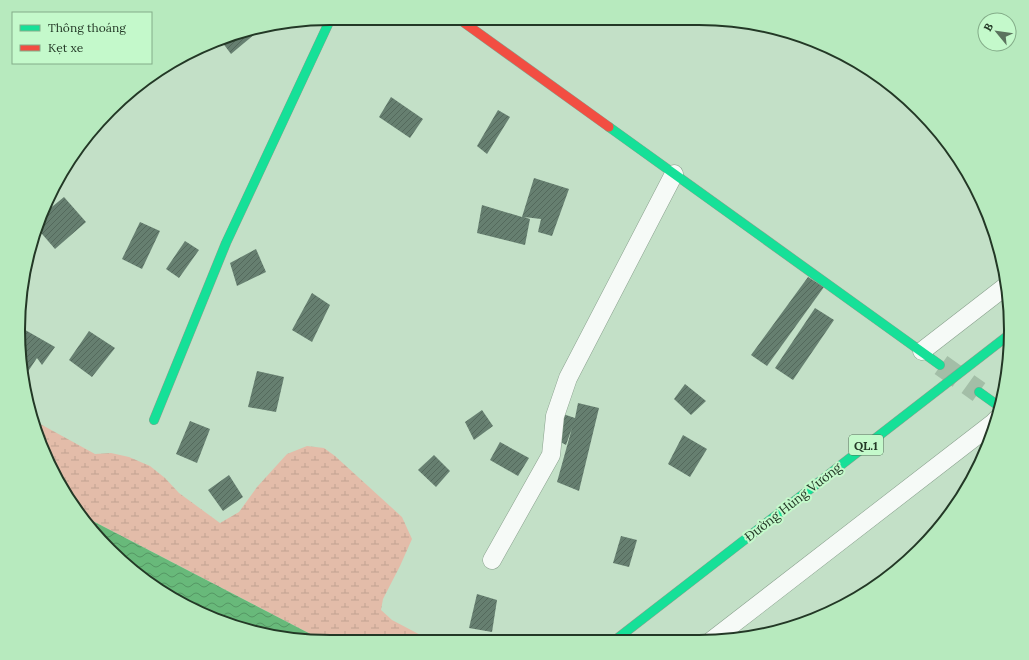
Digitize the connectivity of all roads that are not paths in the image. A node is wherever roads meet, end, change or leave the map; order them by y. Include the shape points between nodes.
1 (328, 25) edge
2 (467, 25) edge
3 (674, 174) junction
4 (1001, 290) edge
5 (1004, 339) edge
6 (922, 351) junction
7 (940, 365) tunnel mouth
8 (979, 392) tunnel mouth
9 (995, 404) edge
10 (154, 420) dead end
11 (988, 426) edge
12 (492, 560) dead end
13 (720, 634) edge
14 (622, 635) edge

1 - 10 main road via 226,243
2 - 3 main road
3 - 6 main road
3 - 12 street via 568,378 556,416 550,456
4 - 6 street
5 - 14 main road, Đường Hùng Vương / QL.1
6 - 7 main road
8 - 9 main road
11 - 13 street

